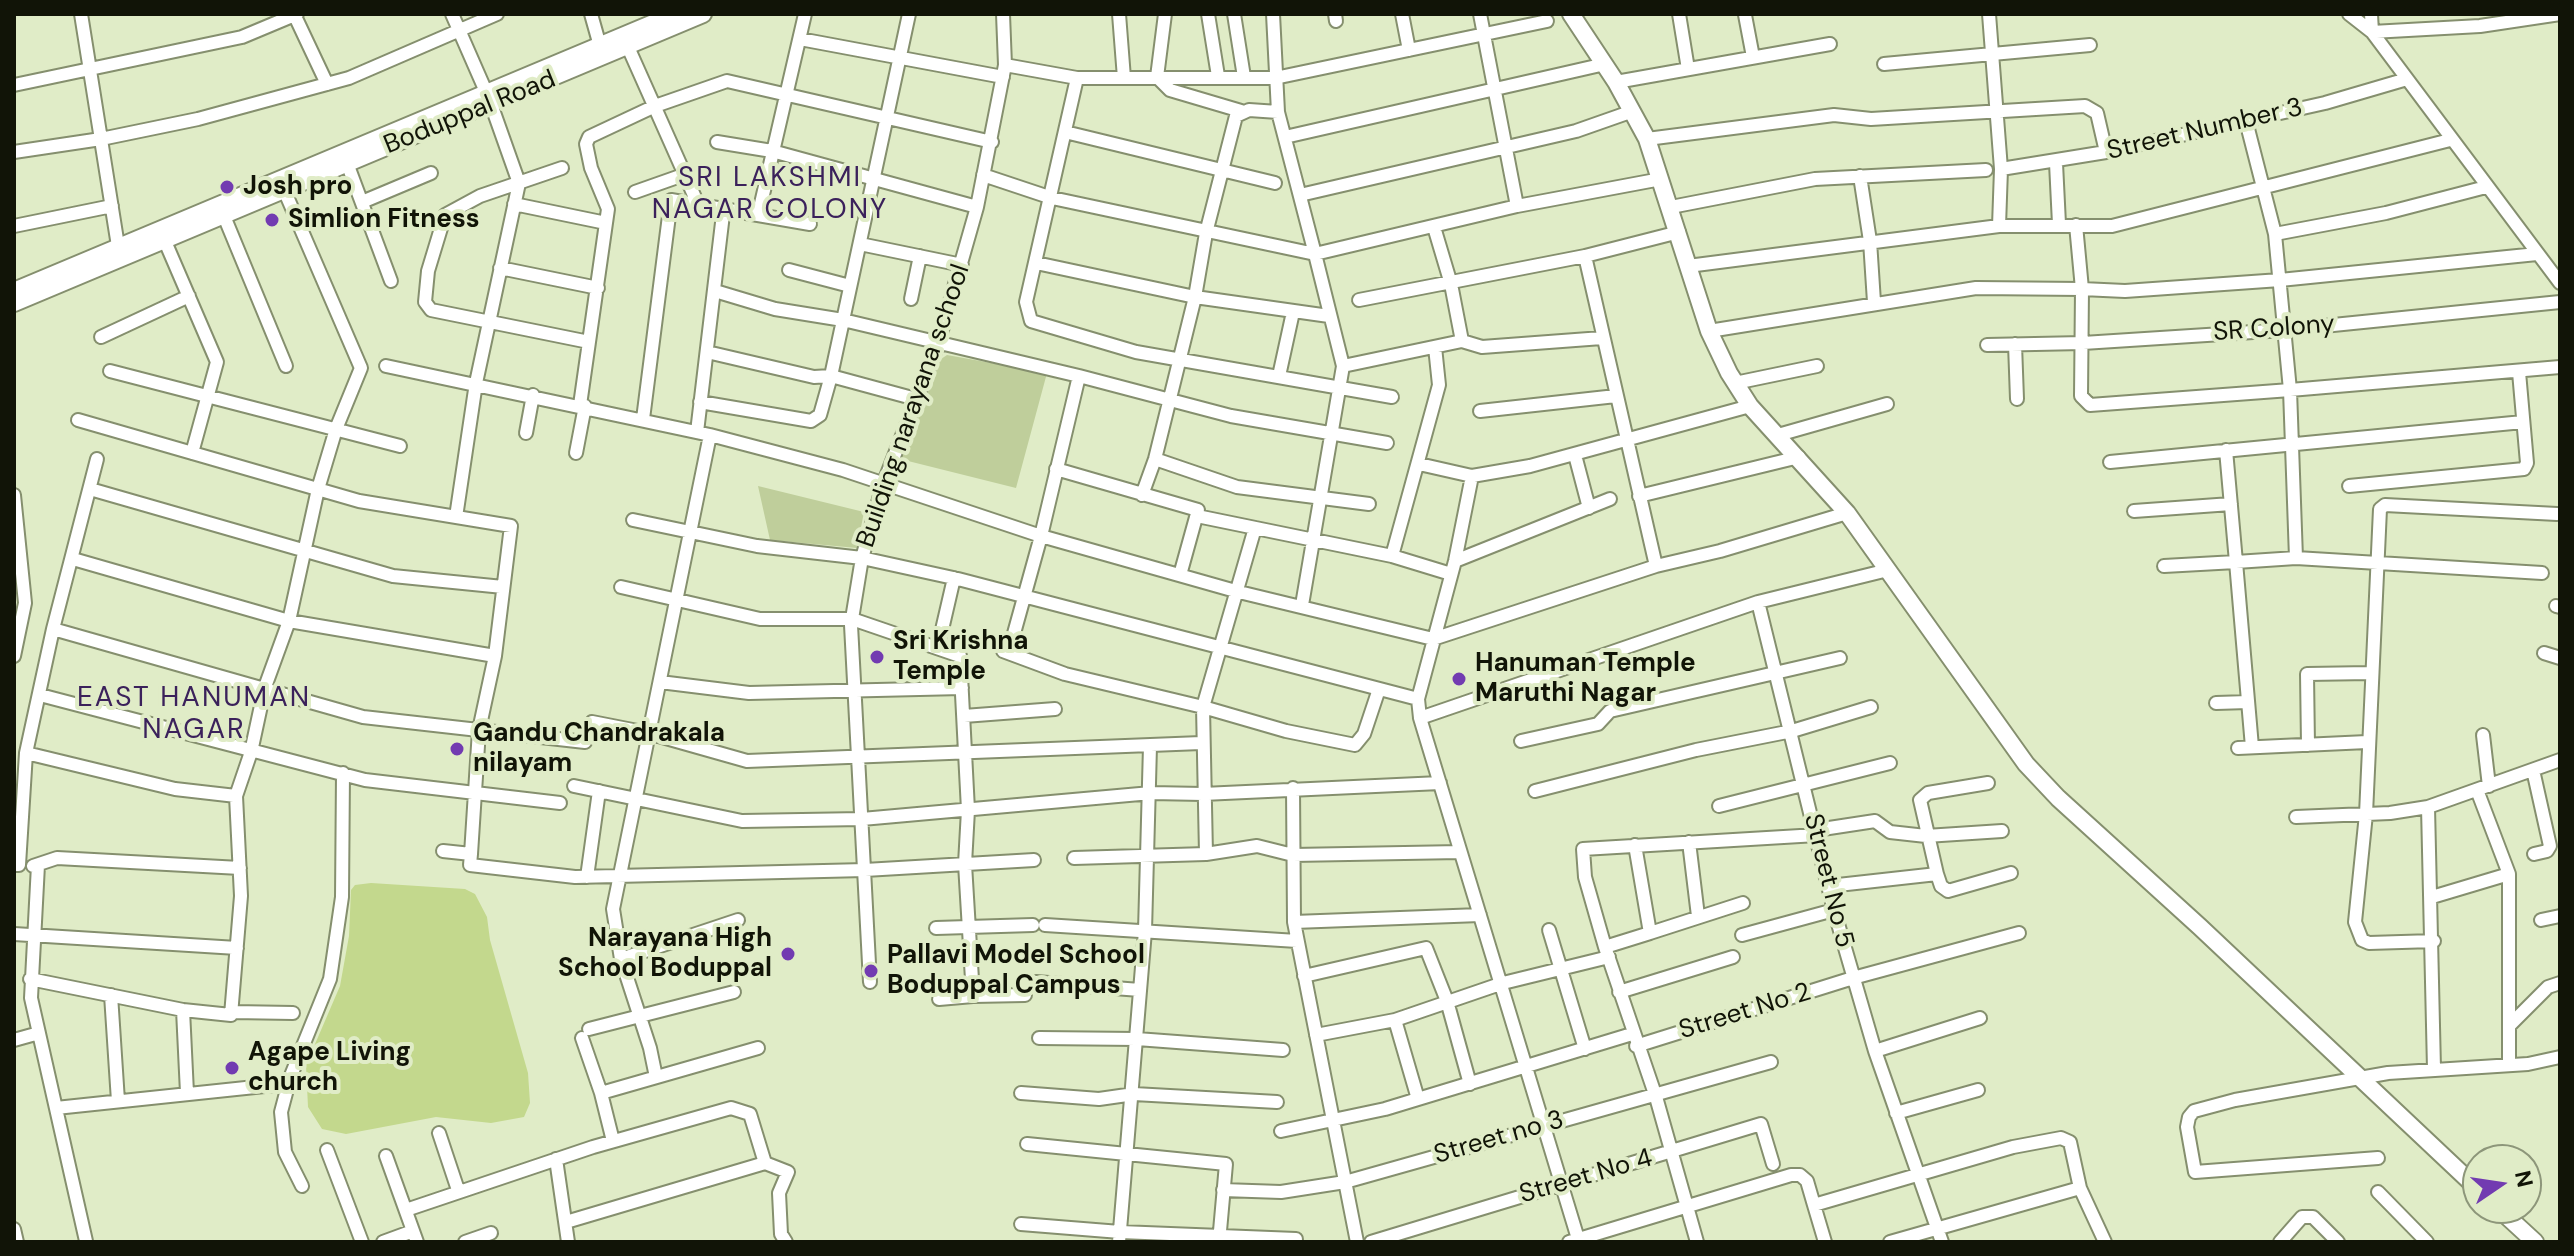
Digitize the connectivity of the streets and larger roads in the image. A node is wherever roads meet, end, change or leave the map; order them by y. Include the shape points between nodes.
1 (81, 14) edge
2 (295, 14) edge
3 (452, 14) edge
4 (497, 14) edge
5 (591, 14) edge
6 (675, 14) edge
7 (703, 14) edge
8 (805, 14) edge
9 (909, 14) edge
10 (1119, 14) edge
11 (1165, 14) edge
12 (1208, 14) edge
13 (1234, 14) edge
14 (1273, 14) edge
15 (1402, 14) edge
16 (1480, 14) edge
17 (1571, 14) edge
18 (1679, 14) edge
19 (1989, 14) edge
20 (2349, 14) edge
21 (2371, 14) edge
22 (2560, 14) edge
23 (1001, 15) edge
24 (1745, 15) edge
25 (2480, 20) edge
26 (1547, 21) dead end
27 (646, 26) edge
28 (459, 31) junction
29 (2372, 32) junction
30 (1483, 34) junction
31 (800, 39) junction
32 (1830, 44) dead end
33 (2090, 45) dead end
34 (600, 46) junction
35 (628, 47) junction
36 (1409, 50) junction
37 (1753, 57) junction
38 (1992, 57) junction
39 (898, 59) junction
40 (1605, 64) junction
41 (1884, 64) dead end
42 (88, 69) junction
43 (1688, 69) junction
44 (1004, 71) junction
45 (1218, 76) junction
46 (1157, 77) junction
47 (1244, 77) junction
48 (1077, 78) junction
49 (1124, 78) junction
50 (1275, 78) junction
51 (2407, 79) junction
52 (1616, 82) junction
53 (327, 84) junction
54 (14, 85) edge
55 (1496, 90) junction
56 (786, 95) junction
57 (489, 99) junction
58 (655, 106) junction
59 (1997, 110) junction
60 (1241, 111) junction
61 (1633, 111) junction
62 (1278, 112) junction
63 (886, 118) junction
64 (2246, 121) junction
65 (1065, 132) junction
66 (1285, 137) junction
67 (101, 139) junction
68 (1647, 139) junction
69 (2450, 140) junction
70 (717, 142) dead end
71 (992, 142) junction
72 (1504, 147) junction
73 (772, 151) junction
74 (14, 152) edge
75 (2106, 152) junction
76 (347, 163) junction
77 (2056, 163) junction
78 (562, 168) dead end
79 (2001, 169) junction
80 (1222, 170) junction
81 (1986, 170) dead end
82 (431, 173) dead end
83 (686, 174) junction
84 (983, 175) junction
85 (1860, 176) junction
86 (1661, 179) junction
87 (871, 180) junction
88 (519, 183) junction
89 (1275, 183) dead end
90 (281, 184) junction
91 (2486, 187) junction
92 (2262, 191) junction
93 (635, 192) dead end
94 (1300, 195) junction
95 (1052, 198) junction
96 (362, 202) junction
97 (697, 202) junction
98 (514, 204) junction
99 (112, 206) junction
100 (724, 206) junction
101 (1517, 206) junction
102 (977, 207) junction
103 (1671, 207) junction
104 (759, 212) junction
105 (224, 216) junction
106 (606, 223) junction
107 (810, 224) dead end
108 (2059, 224) junction
109 (2076, 225) junction
110 (14, 226) edge
111 (1999, 226) junction
112 (1434, 227) junction
113 (1679, 232) junction
114 (1206, 233) junction
115 (2275, 234) junction
116 (164, 239) junction
117 (1870, 241) junction
118 (860, 244) junction
119 (118, 246) junction
120 (1315, 254) junction
121 (2537, 254) junction
122 (920, 256) junction
123 (1585, 256) junction
124 (1036, 263) junction
125 (962, 265) junction
126 (1688, 266) junction
127 (500, 268) junction
128 (789, 270) dead end
129 (2280, 280) junction
130 (391, 281) dead end
131 (2560, 283) edge
132 (1451, 284) junction
133 (850, 286) junction
134 (598, 288) junction
135 (2082, 289) junction
136 (14, 291) edge
137 (715, 291) junction
138 (189, 296) junction
139 (1195, 297) junction
140 (911, 299) dead end
141 (1359, 300) dead end
142 (1874, 302) junction
143 (2560, 302) edge
144 (14, 303) edge
145 (1293, 312) junction
146 (1329, 316) junction
147 (843, 320) junction
148 (489, 323) junction
149 (2284, 330) junction
150 (1709, 331) junction
151 (101, 337) dead end
152 (1602, 338) junction
153 (1462, 341) junction
154 (589, 342) junction
155 (2083, 343) junction
156 (938, 344) junction
157 (2015, 344) junction
158 (1987, 345) dead end
159 (1435, 347) junction
160 (707, 352) junction
161 (1179, 359) junction
162 (286, 366) dead end
163 (386, 366) dead end
164 (1343, 366) junction
165 (1817, 366) dead end
166 (2560, 367) edge
167 (110, 371) dead end
168 (2519, 372) junction
169 (831, 376) junction
170 (1079, 376) junction
171 (1279, 376) junction
172 (476, 383) junction
173 (1735, 383) junction
174 (1339, 386) junction
175 (2290, 390) junction
176 (533, 395) junction
177 (1616, 396) junction
178 (1392, 397) dead end
179 (208, 398) junction
180 (916, 399) junction
181 (2017, 399) dead end
182 (1169, 400) junction
183 (700, 402) junction
184 (1887, 404) dead end
185 (583, 406) junction
186 (1750, 406) junction
187 (1480, 411) dead end
188 (643, 419) junction
189 (78, 420) dead end
190 (2523, 422) junction
191 (336, 429) junction
192 (526, 433) dead end
193 (703, 434) junction
194 (1332, 434) junction
195 (1778, 435) junction
196 (1626, 442) junction
197 (1387, 443) dead end
198 (400, 446) dead end
199 (2293, 447) junction
200 (2226, 450) junction
201 (192, 453) junction
202 (576, 453) dead end
203 (1575, 455) junction
204 (1799, 457) junction
205 (97, 459) dead end
206 (1155, 459) junction
207 (2110, 462) dead end
208 (1419, 464) junction
209 (1056, 469) junction
210 (1472, 476) junction
211 (884, 482) junction
212 (2349, 486) dead end
213 (90, 489) junction
214 (318, 489) junction
215 (14, 495) edge
216 (1142, 495) junction
217 (1639, 496) junction
218 (1321, 499) junction
219 (1610, 499) dead end
220 (1369, 504) dead end
221 (2231, 504) junction
222 (1589, 508) junction
223 (2134, 511) dead end
224 (1847, 513) junction
225 (2557, 514) dead end
226 (1197, 516) junction
227 (456, 517) junction
228 (633, 520) dead end
229 (1255, 528) junction
230 (690, 533) junction
231 (1041, 536) junction
232 (1314, 539) junction
233 (305, 549) junction
234 (1392, 556) junction
235 (862, 558) junction
236 (2296, 558) junction
237 (73, 559) junction
238 (2236, 562) junction
239 (2376, 565) junction
240 (1656, 566) junction
241 (2164, 566) dead end
242 (1453, 568) junction
243 (1888, 570) junction
244 (2542, 573) dead end
245 (1180, 575) junction
246 (954, 578) junction
247 (503, 587) junction
248 (621, 587) dead end
249 (1239, 592) junction
250 (1024, 595) junction
251 (676, 601) junction
252 (1758, 602) junction
253 (1302, 605) junction
254 (852, 619) junction
255 (289, 621) junction
256 (53, 629) junction
257 (1433, 639) junction
258 (938, 647) junction
259 (1222, 648) junction
260 (2544, 653) dead end
261 (14, 656) edge
262 (495, 656) junction
263 (1840, 658) dead end
264 (2560, 658) edge
265 (2370, 673) junction
266 (1775, 676) junction
267 (660, 682) junction
268 (265, 687) junction
269 (962, 688) junction
270 (1379, 689) junction
271 (855, 693) junction
272 (40, 695) junction
273 (1418, 699) junction
274 (2248, 702) junction
275 (2216, 703) dead end
276 (1203, 707) junction
277 (1871, 707) dead end
278 (1055, 709) dead end
279 (964, 716) junction
280 (1420, 718) junction
281 (592, 722) dead end
282 (479, 730) junction
283 (1792, 731) junction
284 (648, 733) junction
285 (2483, 735) dead end
286 (1521, 741) dead end
287 (585, 742) dead end
288 (2367, 742) junction
289 (1201, 743) junction
290 (2308, 745) junction
291 (1150, 746) junction
292 (2252, 747) junction
293 (2238, 748) dead end
294 (251, 752) junction
295 (26, 753) junction
296 (963, 754) junction
297 (859, 757) junction
298 (2560, 760) edge
299 (1890, 763) dead end
300 (2533, 770) junction
301 (343, 773) junction
302 (18, 779) edge
303 (1440, 783) junction
304 (1988, 783) dead end
305 (574, 786) dead end
306 (1805, 786) junction
307 (1293, 788) junction
308 (2483, 788) junction
309 (599, 791) junction
310 (1535, 791) dead end
311 (477, 793) junction
312 (1151, 793) junction
313 (1203, 794) junction
314 (236, 796) junction
315 (637, 797) junction
316 (560, 803) dead end
317 (1719, 806) dead end
318 (2428, 807) junction
319 (968, 810) junction
320 (2366, 814) junction
321 (2296, 817) dead end
322 (862, 819) junction
323 (2002, 831) dead end
324 (1817, 832) junction
325 (1926, 836) junction
326 (1689, 842) junction
327 (1635, 845) junction
328 (443, 851) dead end
329 (1460, 852) junction
330 (471, 854) junction
331 (1206, 854) junction
332 (2534, 854) dead end
333 (1293, 855) junction
334 (1147, 856) junction
335 (1074, 858) dead end
336 (1034, 860) dead end
337 (965, 864) junction
338 (16, 865) edge
339 (38, 865) junction
340 (240, 868) junction
341 (865, 870) junction
342 (2011, 873) dead end
343 (1937, 874) junction
344 (2509, 874) junction
345 (587, 877) junction
346 (617, 877) junction
347 (1829, 886) junction
348 (2432, 897) junction
349 (1743, 903) dead end
350 (1834, 910) junction
351 (1480, 915) junction
352 (1698, 916) junction
353 (2560, 916) edge
354 (738, 920) dead end
355 (2541, 920) dead end
356 (1294, 922) junction
357 (969, 927) junction
358 (936, 928) dead end
359 (1549, 930) dead end
360 (1145, 931) junction
361 (1650, 933) junction
362 (2019, 933) dead end
363 (14, 934) edge
364 (32, 934) junction
365 (1742, 935) dead end
366 (1297, 941) junction
367 (2434, 941) junction
368 (237, 948) junction
369 (1607, 952) junction
370 (1733, 957) dead end
371 (621, 959) junction
372 (1559, 969) junction
373 (1304, 976) junction
374 (1853, 978) junction
375 (30, 979) junction
376 (870, 982) dead end
377 (1036, 982) dead end
378 (1503, 983) junction
379 (2560, 983) edge
380 (1140, 990) junction
381 (734, 992) dead end
382 (1619, 992) junction
383 (111, 995) junction
384 (1025, 995) dead end
385 (973, 996) junction
386 (939, 999) dead end
387 (1447, 1001) junction
388 (183, 1010) junction
389 (233, 1012) junction
390 (293, 1013) dead end
391 (641, 1018) junction
392 (1980, 1018) dead end
393 (1395, 1020) junction
394 (2510, 1025) junction
395 (39, 1033) junction
396 (1316, 1035) junction
397 (1039, 1038) dead end
398 (1137, 1039) junction
399 (14, 1040) edge
400 (1634, 1040) junction
401 (758, 1048) dead end
402 (1585, 1049) junction
403 (1283, 1050) dead end
404 (1875, 1051) junction
405 (2560, 1057) edge
406 (1771, 1062) dead end
407 (2509, 1064) junction
408 (1527, 1068) junction
409 (2434, 1069) junction
410 (656, 1077) junction
411 (2361, 1079) junction
412 (1470, 1084) junction
413 (274, 1085) dead end
414 (1978, 1090) dead end
415 (187, 1093) junction
416 (601, 1093) junction
417 (1021, 1093) dead end
418 (1134, 1094) junction
419 (1656, 1097) junction
420 (1418, 1099) junction
421 (118, 1101) junction
422 (1277, 1102) dead end
423 (56, 1108) junction
424 (1896, 1113) junction
425 (1333, 1121) junction
426 (1543, 1125) junction
427 (1281, 1131) dead end
428 (439, 1133) dead end
429 (613, 1141) junction
430 (1027, 1144) dead end
431 (327, 1150) dead end
432 (1670, 1153) junction
433 (386, 1156) dead end
434 (1127, 1156) junction
435 (2378, 1158) dead end
436 (556, 1159) junction
437 (765, 1163) junction
438 (1773, 1164) dead end
439 (1919, 1174) junction
440 (2462, 1174) edge
441 (1345, 1182) junction
442 (1563, 1184) junction
443 (302, 1186) dead end
444 (2080, 1188) junction
445 (458, 1190) junction
446 (1223, 1190) junction
447 (2378, 1192) dead end
448 (1814, 1205) junction
449 (1686, 1208) junction
450 (406, 1210) junction
451 (566, 1222) junction
452 (1021, 1224) dead end
453 (2515, 1224) edge
454 (1938, 1227) junction
455 (14, 1229) edge
456 (491, 1233) dead end
457 (415, 1236) edge
458 (1120, 1237) edge
459 (1219, 1238) edge
460 (1296, 1239) dead end
461 (86, 1241) edge
462 (1575, 1241) edge
463 (17, 1242) edge
464 (362, 1242) edge
465 (383, 1242) edge
466 (467, 1242) edge
467 (568, 1242) edge
468 (786, 1242) edge
469 (1357, 1242) edge
470 (1371, 1242) edge
471 (1697, 1242) edge
472 (1825, 1242) edge
473 (1890, 1242) edge
474 (1942, 1242) edge
475 (2105, 1242) edge
476 (2280, 1242) edge
477 (2338, 1242) edge
478 (2427, 1242) edge
479 (2535, 1242) edge

1 - 42 street
2 - 42 street via 242,37
2 - 53 street
3 - 28 street
4 - 28 street
5 - 34 street
6 - 27 street, Boduppal Road
7 - 27 street, Boduppal Road
8 - 31 street
9 - 39 street
10 - 49 street
11 - 46 street
12 - 45 street
13 - 47 street
14 - 50 street
15 - 36 street
16 - 30 street
17 - 40 street
18 - 43 street
19 - 38 street
20 - 29 street
21 - 29 street
22 - 25 street
23 - 44 street, Building narayana school
24 - 37 street
25 - 29 street
26 - 30 street
27 - 34 street, Boduppal Road
27 - 35 street, Boduppal Road
28 - 53 street
28 - 57 street
29 - 51 street
30 - 36 street
30 - 55 street
31 - 39 street
31 - 56 street
32 - 37 street
33 - 38 street
34 - 57 street, Boduppal Road
35 - 57 street, Boduppal Road
35 - 58 street
36 - 50 street
37 - 43 street
38 - 41 street
38 - 59 street
39 - 44 street
39 - 63 street
40 - 52 street
40 - 55 street
42 - 54 street
42 - 67 street
43 - 52 street
44 - 48 street
44 - 71 street, Building narayana school
45 - 46 street
45 - 47 street
46 - 49 street
46 - 60 street via 1170,90
47 - 50 street
48 - 49 street
48 - 65 street
50 - 62 street
51 - 64 street, Street Number 3
51 - 69 street
52 - 61 street
53 - 67 street
55 - 66 street
55 - 72 street
56 - 58 street via 727,81
56 - 63 street
56 - 73 street
57 - 76 street, Boduppal Road
57 - 88 street
57 - 90 street, Boduppal Road
58 - 83 street
58 - 106 street via 589,137 588,154 608,209
59 - 68 street via 1871,119 1834,115
59 - 75 street via 2090,106 2097,113
59 - 79 street
60 - 62 street
60 - 80 street
61 - 68 street
61 - 72 street
62 - 66 street
63 - 71 street
63 - 87 street
64 - 75 street, Street Number 3
64 - 92 street
65 - 80 street
65 - 95 street
66 - 94 street
67 - 74 street
67 - 99 street
68 - 86 street
69 - 91 street
69 - 92 street
70 - 73 street
71 - 84 street, Building narayana school
72 - 94 street
72 - 101 street
73 - 87 street
73 - 104 street
75 - 77 street, Street Number 3
76 - 90 street, Boduppal Road
76 - 96 street
77 - 79 street, Street Number 3
77 - 108 street
78 - 88 street
79 - 111 street
80 - 89 street
80 - 114 street
81 - 85 street
82 - 96 street
83 - 93 street
83 - 97 street
84 - 95 street
84 - 102 street, Building narayana school
85 - 103 street via 1815,179
85 - 117 street
86 - 101 street
86 - 103 street
87 - 102 street
87 - 118 street
88 - 98 street
88 - 148 street via 445,215 428,271 427,307
90 - 105 street, Boduppal Road
90 - 119 street, Boduppal Road
90 - 191 street via 361,368
91 - 115 street
91 - 121 street
92 - 109 street via 2112,226
92 - 115 street
94 - 120 street
95 - 114 street
95 - 124 street
96 - 130 street
97 - 100 street
97 - 188 street via 671,200 669,206
98 - 106 street
98 - 127 street
99 - 110 street
99 - 119 street
100 - 104 street
100 - 137 street
101 - 112 street
102 - 125 street, Building narayana school
103 - 113 street
104 - 107 street
105 - 116 street, Boduppal Road
105 - 162 street
106 - 134 street
108 - 109 street
108 - 111 street
109 - 135 street
111 - 117 street
112 - 120 street
112 - 132 street
113 - 123 street
113 - 126 street
114 - 120 street
114 - 139 street
115 - 129 street
116 - 138 street
116 - 144 street, Boduppal Road
117 - 126 street
117 - 142 street
118 - 122 street
118 - 133 street
119 - 136 street, Boduppal Road
120 - 146 street
121 - 129 street
121 - 131 street
122 - 125 street
122 - 140 street
123 - 132 street
123 - 152 street
124 - 139 street
124 - 161 street via 1026,302 1031,321
125 - 156 street, Building narayana school
126 - 150 street
127 - 134 street
127 - 148 street
128 - 133 street
129 - 135 street
129 - 149 street
132 - 141 street
132 - 153 street
133 - 147 street
134 - 154 street
135 - 142 street via 1976,288
135 - 155 street
137 - 147 street via 775,309
137 - 160 street
138 - 151 street
138 - 179 street via 217,362
139 - 145 street
139 - 161 street
142 - 150 street
143 - 149 street, SR Colony
145 - 146 street
145 - 171 street
146 - 164 street
147 - 156 street
147 - 169 street
148 - 154 street
148 - 172 street
149 - 155 street, SR Colony
149 - 175 street
150 - 173 street
152 - 153 street via 1482,347
152 - 177 street
153 - 159 street
154 - 185 street
155 - 157 street, SR Colony
155 - 175 street via 2081,396 2090,405
156 - 170 street
156 - 180 street, Building narayana school
157 - 158 street, SR Colony
157 - 181 street
159 - 164 street
159 - 208 street via 1439,385
160 - 169 street via 814,377
160 - 183 street
161 - 171 street
161 - 182 street
163 - 172 street
164 - 174 street
165 - 173 street
166 - 168 street
167 - 179 street
168 - 175 street
168 - 190 street
169 - 180 street
169 - 183 street via 820,415 811,421
170 - 182 street
170 - 209 street
171 - 174 street
172 - 176 street
172 - 227 street
173 - 186 street
174 - 178 street
174 - 194 street
175 - 199 street
176 - 185 street
176 - 192 street
177 - 187 street
177 - 196 street
179 - 191 street
179 - 201 street
180 - 211 street, Building narayana school
182 - 194 street
182 - 206 street
183 - 193 street
184 - 195 street
185 - 188 street
185 - 202 street
186 - 195 street
186 - 196 street
188 - 193 street
189 - 201 street
190 - 199 street
190 - 212 street via 2524,469
191 - 198 street
191 - 214 street
193 - 211 street
193 - 230 street
194 - 197 street
194 - 218 street
195 - 204 street
196 - 203 street
196 - 217 street
199 - 200 street
199 - 236 street
200 - 207 street
200 - 221 street
201 - 214 street
203 - 210 street
203 - 222 street
204 - 217 street
204 - 224 street
205 - 213 street
206 - 216 street
206 - 218 street via 1237,487
208 - 210 street
208 - 234 street
209 - 216 street
209 - 231 street
210 - 242 street
211 - 231 street
211 - 235 street, Building narayana school
213 - 233 street
213 - 237 street
214 - 227 street
214 - 233 street
215 - 261 street via 25,603
216 - 226 street via 1198,510
217 - 240 street
218 - 220 street
218 - 232 street
219 - 222 street
221 - 223 street
221 - 238 street
222 - 242 street
224 - 240 street
224 - 243 street
225 - 239 street via 2382,505
226 - 229 street
226 - 245 street
227 - 247 street via 511,526
228 - 230 street
229 - 232 street
229 - 249 street
230 - 235 street
230 - 251 street
231 - 245 street
231 - 250 street
232 - 234 street
232 - 253 street
233 - 247 street via 393,576
233 - 255 street
234 - 242 street
235 - 246 street
235 - 254 street, Building narayana school
236 - 238 street
236 - 239 street
237 - 255 street
237 - 256 street
238 - 241 street
238 - 274 street
239 - 244 street
239 - 265 street
240 - 257 street
242 - 257 street
243 - 252 street
243 - 411 street via 2036,775
245 - 249 street
246 - 250 street
246 - 258 street
247 - 262 street
248 - 251 street
249 - 253 street
249 - 259 street
250 - 259 street
250 - 276 street via 1013,637 1003,651 1065,674
251 - 254 street via 760,619
251 - 267 street
252 - 266 street, Street No 5
252 - 280 street
253 - 257 street
254 - 258 street
254 - 271 street, Building narayana school
255 - 262 street
255 - 268 street
256 - 268 street
256 - 272 street
257 - 273 street
258 - 269 street via 957,653 963,661
259 - 270 street
259 - 276 street
260 - 264 street
262 - 282 street
263 - 266 street
265 - 288 street
265 - 290 street via 2307,674
266 - 283 street, Street No 5
266 - 286 street via 1610,711 1598,724
267 - 271 street via 749,693
267 - 284 street
268 - 282 street via 290,699 363,717
268 - 294 street
269 - 271 street
269 - 279 street
270 - 273 street
270 - 276 street via 1355,745
271 - 297 street, Building narayana school
272 - 294 street
272 - 295 street
273 - 280 street
274 - 275 street
274 - 292 street
276 - 289 street
277 - 283 street
278 - 279 street
279 - 296 street
280 - 303 street
281 - 284 street
282 - 287 street
282 - 311 street
283 - 306 street, Street No 5
283 - 310 street
284 - 297 street via 747,761
284 - 315 street
285 - 308 street
288 - 290 street
288 - 320 street
289 - 291 street
289 - 313 street
290 - 292 street
291 - 296 street
291 - 312 street
292 - 293 street
294 - 301 street
294 - 314 street
295 - 302 street
295 - 314 street via 175,789
296 - 297 street
296 - 319 street
297 - 322 street, Building narayana school
298 - 300 street
299 - 306 street
300 - 308 street
300 - 332 street via 2550,846
301 - 311 street
301 - 443 street via 342,897 330,979 281,1112 285,1152
302 - 338 street
303 - 307 street
303 - 329 street
304 - 325 street via 1923,796
305 - 309 street
306 - 317 street
306 - 324 street, Street No 5
307 - 313 street
307 - 333 street
308 - 318 street
308 - 344 street
309 - 315 street
309 - 345 street
311 - 316 street
311 - 330 street
312 - 313 street
312 - 319 street
312 - 334 street
313 - 331 street
314 - 340 street
315 - 322 street via 742,821
315 - 346 street
318 - 320 street
318 - 348 street
319 - 322 street
319 - 337 street
320 - 321 street
320 - 367 street via 2357,931 2369,943
322 - 341 street, Building narayana school
323 - 325 street
324 - 325 street via 1875,821 1890,832
324 - 326 street
324 - 347 street, Street No 5
325 - 343 street
326 - 327 street
326 - 352 street
327 - 361 street
327 - 369 street via 1583,849 1585,877
328 - 330 street
329 - 333 street
329 - 351 street
330 - 345 street via 470,865
331 - 333 street via 1257,846
331 - 334 street
333 - 356 street
334 - 335 street
334 - 360 street
336 - 337 street
337 - 341 street
337 - 357 street
338 - 339 street
339 - 340 street via 57,858
339 - 364 street
340 - 368 street
341 - 346 street
341 - 376 street, Building narayana school
342 - 343 street via 1948,891
343 - 347 street
344 - 348 street
344 - 394 street
345 - 346 street
346 - 371 street via 613,909
347 - 350 street, Street No 5
348 - 367 street
349 - 352 street
350 - 365 street
350 - 374 street, Street No 5
351 - 356 street
351 - 378 street
352 - 361 street
353 - 355 street
354 - 371 street
356 - 366 street
357 - 358 street
357 - 360 street
357 - 385 street
359 - 372 street
360 - 366 street
360 - 380 street
361 - 369 street
362 - 374 street, Street No 2
363 - 364 street
364 - 368 street
364 - 375 street
366 - 373 street
367 - 409 street
368 - 389 street
369 - 372 street
369 - 382 street
370 - 382 street
371 - 391 street
372 - 378 street
372 - 402 street
373 - 387 street via 1422,947 1430,951
373 - 396 street
374 - 400 street, Street No 2
374 - 404 street, Street No 5
375 - 383 street
375 - 395 street
377 - 380 street
378 - 387 street
378 - 408 street
379 - 394 street via 2548,987
380 - 398 street
381 - 391 street
382 - 400 street
383 - 388 street
383 - 421 street
384 - 385 street
385 - 386 street
387 - 393 street
387 - 412 street
388 - 389 street via 227,1016
388 - 415 street
389 - 390 street
391 - 410 street
391 - 416 street via 586,1034
392 - 404 street
393 - 396 street
393 - 420 street
394 - 407 street
395 - 399 street
395 - 423 street
396 - 425 street
397 - 398 street
398 - 403 street
398 - 418 street
400 - 402 street, Street No 2
400 - 419 street
401 - 410 street
402 - 408 street, Street No 2
404 - 424 street, Street No 5
405 - 407 street
406 - 419 street, Street no 3
407 - 409 street
408 - 412 street
408 - 426 street
409 - 411 street
410 - 416 street
411 - 435 street via 2194,1111 2187,1127 2195,1172
411 - 440 street
412 - 420 street
413 - 415 street
414 - 424 street
415 - 421 street
416 - 429 street
417 - 418 street via 1099,1099
418 - 422 street
418 - 434 street
419 - 426 street, Street no 3
419 - 432 street
420 - 425 street
421 - 423 street
423 - 461 street
424 - 439 street, Street No 5
425 - 427 street
425 - 441 street
426 - 441 street, Street no 3
426 - 442 street
428 - 445 street
429 - 436 street
429 - 437 street via 737,1108 750,1114
430 - 434 street
431 - 464 street
432 - 438 street, Street No 4 via 1761,1124
432 - 442 street, Street No 4
432 - 449 street
433 - 450 street
434 - 446 street via 1218,1161 1226,1164
434 - 458 street
436 - 445 street
436 - 451 street
437 - 451 street
437 - 468 street via 788,1172 779,1193
439 - 444 street via 2013,1147 2066,1139
439 - 448 street
439 - 454 street, Street No 5
441 - 446 street, Street no 3 via 1281,1192
441 - 469 street
442 - 462 street
442 - 470 street, Street No 4
444 - 454 street
444 - 475 street
445 - 450 street
446 - 459 street
447 - 478 street
448 - 449 street via 1807,1181 1791,1175
448 - 472 street
449 - 462 street
449 - 471 street
450 - 457 street
451 - 467 street
452 - 458 street
453 - 479 street
454 - 473 street
454 - 474 street, Street No 5
455 - 463 street
456 - 466 street
457 - 465 street
458 - 459 street
459 - 460 street
476 - 477 street via 2302,1217 2313,1217

